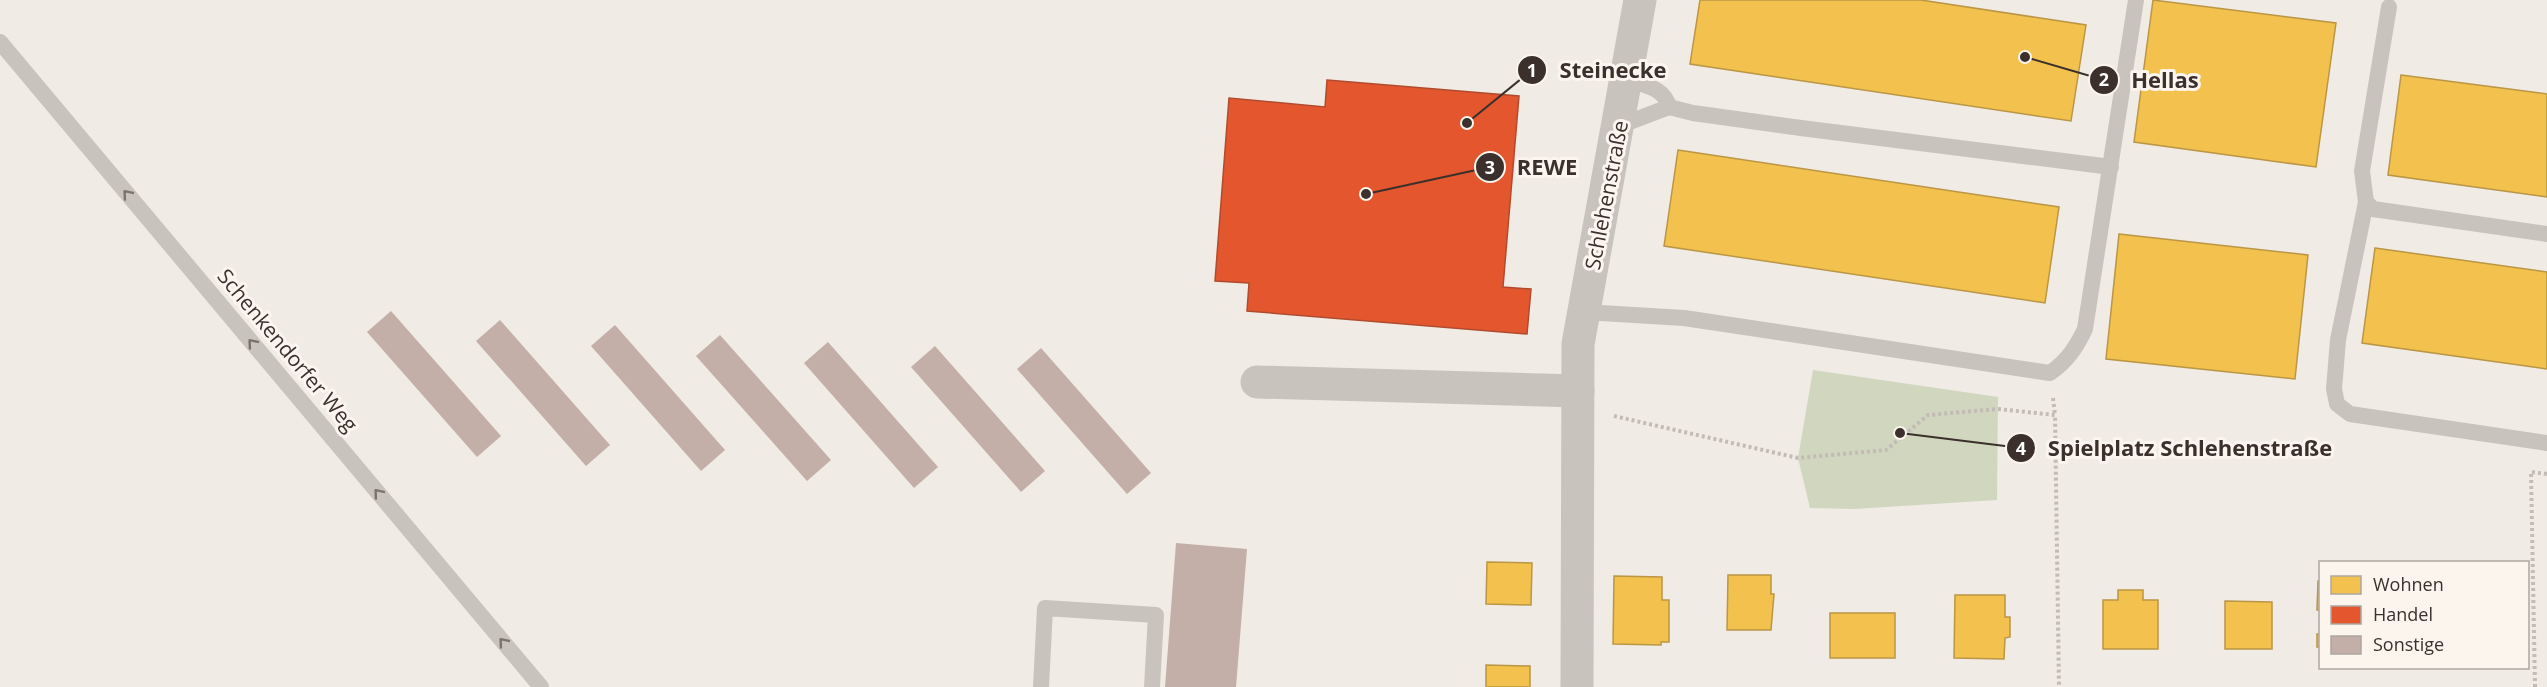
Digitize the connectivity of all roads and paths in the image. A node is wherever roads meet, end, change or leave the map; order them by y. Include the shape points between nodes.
1 (1640, 0) edge
2 (2136, 0) edge
3 (2389, 7) dead end
4 (0, 42) edge
5 (1627, 79) junction
6 (1669, 107) junction
7 (1619, 126) junction
8 (2111, 167) junction
9 (2366, 202) junction
10 (2547, 234) edge
11 (1584, 312) junction
12 (1257, 382) dead end
13 (1578, 399) junction
14 (2547, 442) edge
15 (2547, 474) edge
16 (541, 687) edge
17 (1041, 687) edge
18 (1152, 687) edge
19 (1577, 687) edge
20 (2059, 687) edge
21 (2535, 687) edge

1 - 5 street, Schlehenstraße
2 - 8 lane
3 - 9 lane via 2362,171
16 -> 4 lane, Schenkendorfer Weg
5 - 6 lane via 1661,91
5 - 7 street, Schlehenstraße
6 - 7 lane
6 - 8 lane via 1834,133
7 - 11 street, Schlehenstraße
8 - 11 lane via 2085,329 2077,347 2050,373 1684,318
9 - 10 lane via 2373,209
9 - 14 lane via 2338,340 2334,388 2337,404 2350,414
11 - 13 street, Schlehenstraße via 1578,344
12 - 13 street
13 - 19 street, Schlehenstraße
13 - 20 path via 1798,458 1886,450 1928,415 1998,409 2055,415
15 - 21 path via 2531,472
17 - 18 lane via 1045,608 1156,615

